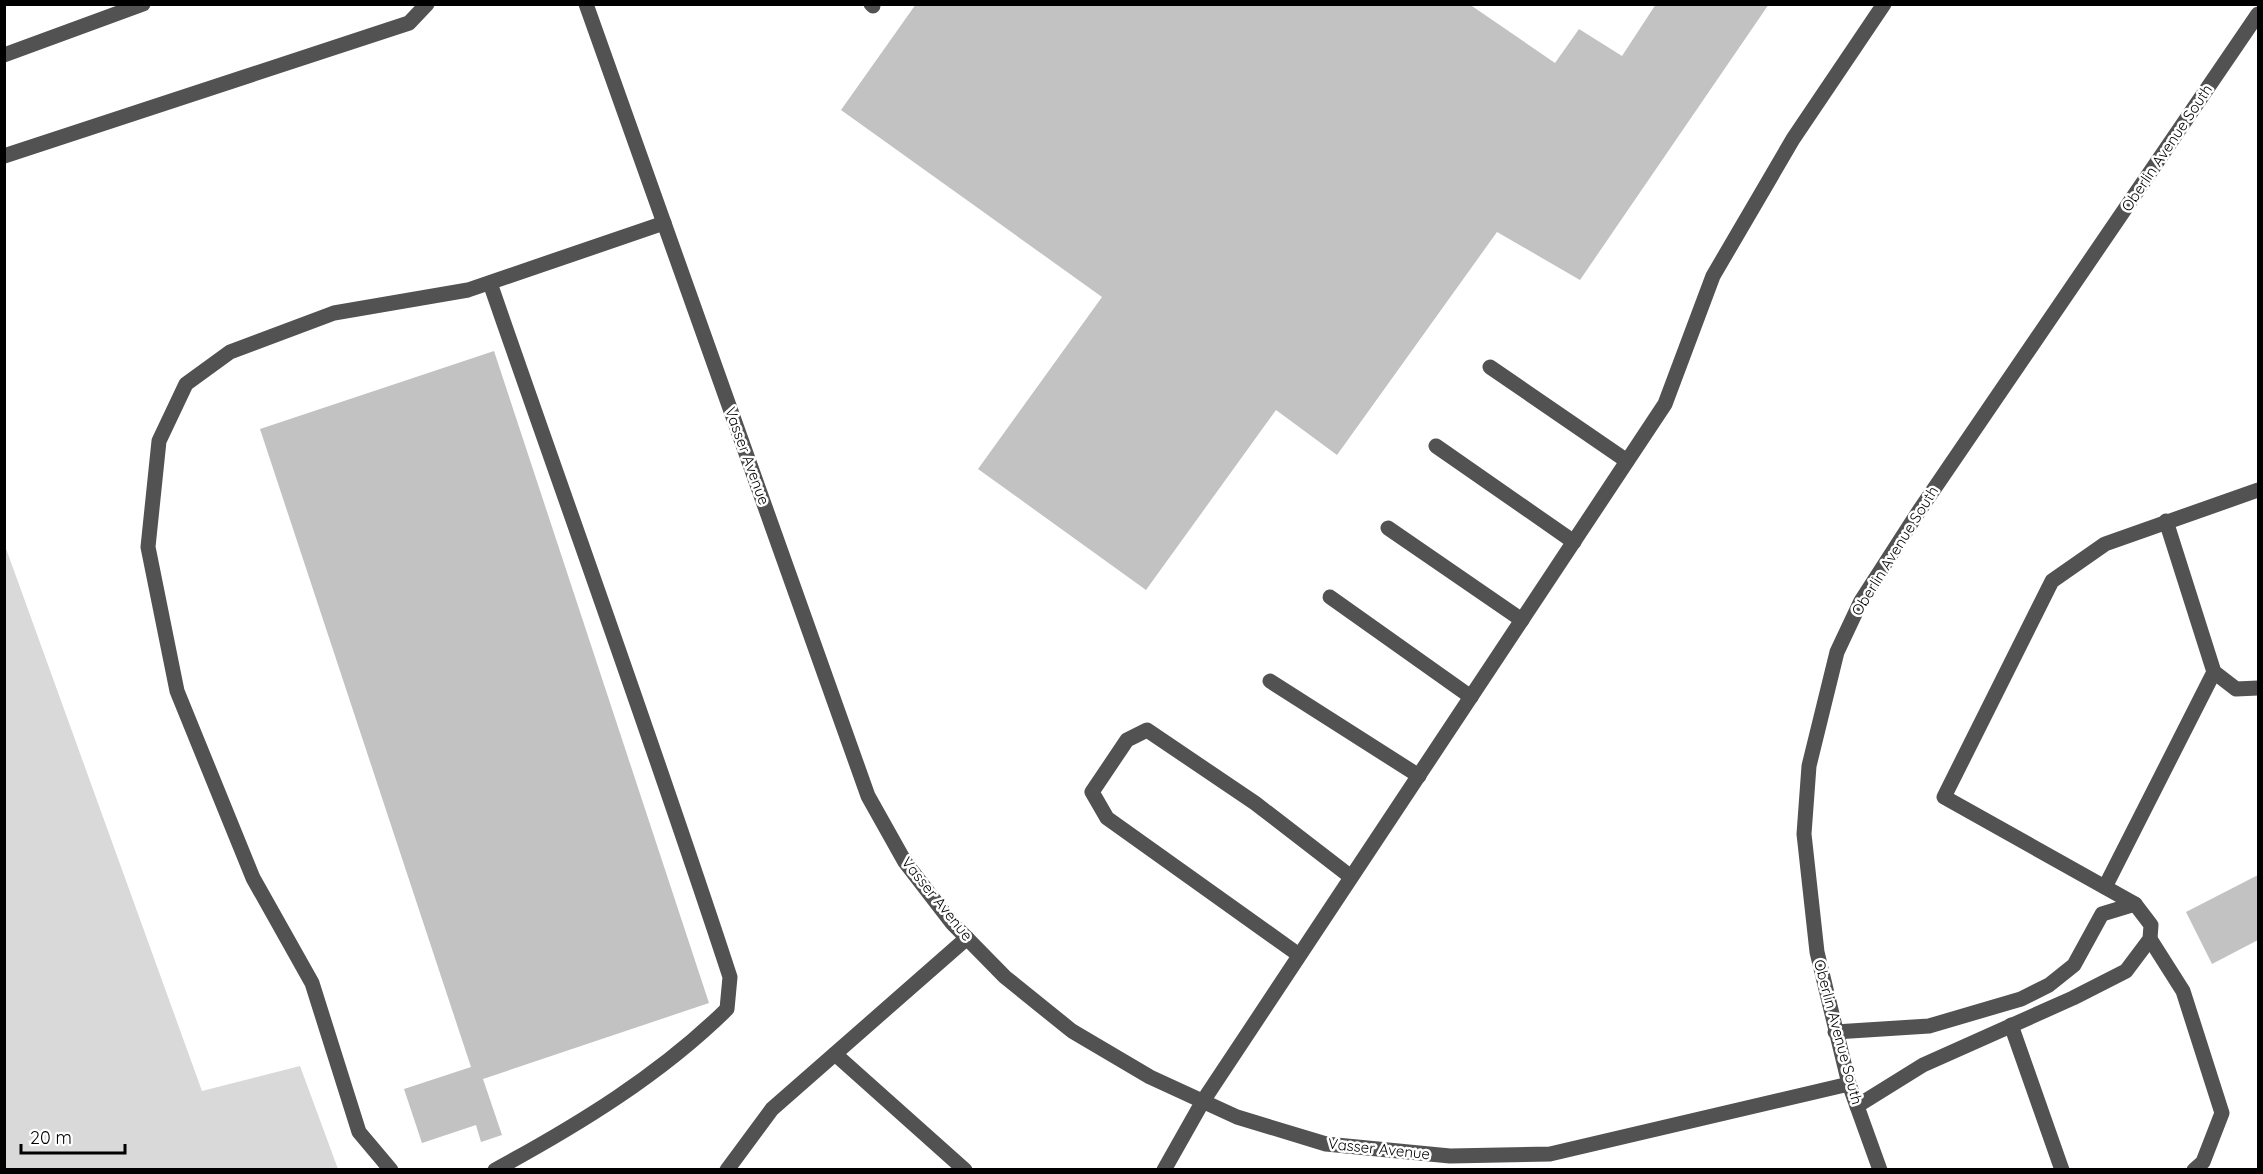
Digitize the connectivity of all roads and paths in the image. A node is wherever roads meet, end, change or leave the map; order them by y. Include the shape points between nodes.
1 (143, 4) edge
2 (427, 4) edge
3 (586, 4) edge
4 (1884, 4) edge
5 (2259, 14) edge
6 (4, 56) edge
7 (4, 156) edge
8 (663, 222) junction
9 (490, 283) junction
10 (1490, 367) dead end
11 (1436, 446) dead end
12 (1627, 461) junction
13 (2259, 489) edge
14 (2166, 521) junction
15 (1388, 528) dead end
16 (1574, 542) junction
17 (1330, 597) dead end
18 (1522, 620) junction
19 (2214, 672) junction
20 (1270, 681) dead end
21 (2259, 688) edge
22 (1471, 697) junction
23 (1419, 776) junction
24 (1351, 877) junction
25 (2104, 887) junction
26 (2135, 904) junction
27 (967, 938) junction
28 (2150, 939) junction
29 (1299, 956) junction
30 (2011, 1025) junction
31 (1835, 1032) junction
32 (835, 1054) junction
33 (1850, 1084) junction
34 (1203, 1101) junction
35 (1857, 1106) junction
36 (391, 1170) edge
37 (495, 1170) edge
38 (727, 1170) edge
39 (965, 1170) edge
40 (1164, 1170) edge
41 (1880, 1170) edge
42 (2062, 1170) edge
43 (2194, 1170) edge

1 - 6 street
2 - 7 street via 409,23
3 - 8 street, Vasser Avenue
4 - 12 street via 1792,139 1713,276 1665,404
5 - 31 street, Oberlin Avenue South via 1919,511 1861,601 1837,652 1809,766 1804,834 1817,952
8 - 9 street
8 - 27 street, Vasser Avenue via 868,796 905,862
9 - 36 street via 334,313 230,352 186,384 159,441 148,547 177,691 252,878 312,983 359,1132
9 - 37 street via 730,977 727,1009 690,1045 566,1131
10 - 12 street
11 - 16 street
12 - 16 street
13 - 14 street
14 - 19 street
14 - 25 street via 2106,544 2052,580 1944,797
15 - 18 street
16 - 18 street
17 - 22 street
18 - 22 street
19 - 21 street via 2236,689
19 - 25 street
20 - 23 street
22 - 23 street
23 - 24 street
24 - 29 street
24 - 29 street via 1255,803 1147,730 1127,740 1092,792 1107,818
25 - 26 street
26 - 28 street via 2151,925
26 - 31 street via 2102,914 2074,965 2049,985 2021,999 1929,1026
27 - 32 street
27 - 34 street, Vasser Avenue via 1005,977 1072,1031 1150,1077
28 - 30 street via 2126,971
28 - 43 street via 2183,991 2223,1113 2203,1162
29 - 34 street
30 - 35 street via 1923,1065
30 - 42 street
31 - 33 street, Oberlin Avenue South
32 - 38 street via 772,1109
32 - 39 street
33 - 34 street, Vasser Avenue via 1550,1154 1450,1156 1326,1144 1237,1117
33 - 35 street, Oberlin Avenue South
34 - 40 street
35 - 41 street, Oberlin Avenue South

